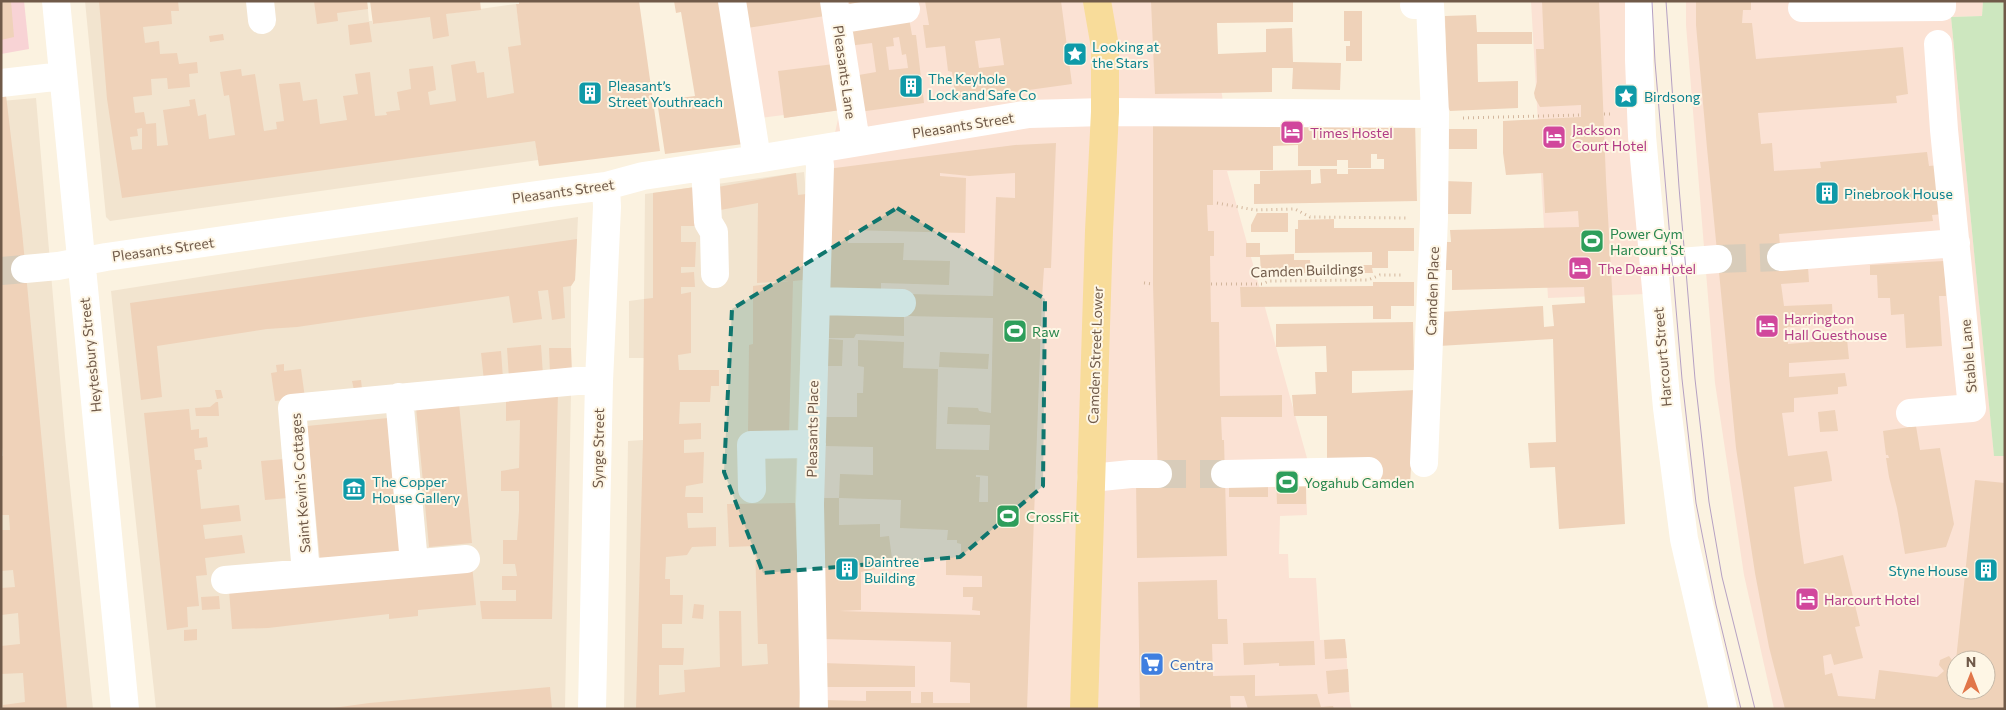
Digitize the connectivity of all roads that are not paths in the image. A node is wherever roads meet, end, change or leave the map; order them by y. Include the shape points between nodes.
1 (56, 1) edge
2 (732, 1) edge
3 (1097, 1) edge
4 (1639, 1) edge
5 (1942, 1) edge
6 (1414, 5) dead end
7 (1802, 8) dead end
8 (906, 9) dead end
9 (836, 10) edge
10 (1938, 44) dead end
11 (63, 76) junction
12 (1, 83) edge
13 (1105, 112) junction
14 (1435, 117) junction
15 (856, 142) junction
16 (818, 149) junction
17 (757, 159) junction
18 (705, 167) junction
19 (606, 186) junction
20 (1956, 242) junction
21 (1781, 257) tunnel mouth
22 (1718, 259) tunnel mouth
23 (80, 261) junction
24 (1654, 264) junction
25 (25, 269) tunnel mouth
26 (715, 274) dead end
27 (816, 301) junction
28 (902, 303) dead end
29 (599, 381) junction
30 (399, 397) junction
31 (1910, 413) dead end
32 (812, 444) junction
33 (1424, 463) dead end
34 (1369, 471) dead end
35 (1158, 474) tunnel mouth
36 (1225, 474) tunnel mouth
37 (1091, 478) junction
38 (752, 490) dead end
39 (466, 559) dead end
40 (414, 563) junction
41 (300, 573) junction
42 (225, 580) dead end
43 (125, 709) edge
44 (592, 709) edge
45 (814, 709) edge
46 (1084, 709) edge
47 (1723, 709) edge

1 - 11 street, Heytesbury Street
2 - 17 street
3 - 13 main road, Camden Street Lower via 1105,47
4 - 24 street, Harcourt Street via 1642,136
5 - 7 street via 1942,7
6 - 14 street, Camden Place via 1430,5
8 - 9 street
9 - 15 street, Pleasants Lane
10 - 20 street, Stable Lane
11 - 12 street
11 - 23 street, Heytesbury Street
13 - 14 street
13 - 15 street, Pleasants Street via 1029,114
13 - 37 main road, Camden Street Lower
14 - 33 street, Camden Place
15 - 16 street, Pleasants Street
16 - 17 street, Pleasants Street
16 - 27 street, Pleasants Place
17 - 18 street, Pleasants Street
18 - 19 street, Pleasants Street via 643,176
18 - 26 street via 708,222 714,232
19 - 23 street, Pleasants Street
19 - 29 street, Synge Street
20 - 21 street
20 - 31 street, Stable Lane via 1972,408
22 - 24 street
23 - 25 street, Pleasants Street
23 - 43 street, Heytesbury Street
24 - 47 street, Harcourt Street via 1667,408 1684,539
27 - 28 street
27 - 32 street, Pleasants Place
29 - 30 street, Saint Kevin's Cottages
29 - 44 street, Synge Street
30 - 40 street
30 - 41 street, Saint Kevin's Cottages via 292,408
32 - 38 street via 751,445
32 - 45 street, Pleasants Place
34 - 36 street
35 - 37 street
37 - 46 main road, Camden Street Lower
39 - 40 street, Saint Kevin's Cottages
40 - 41 street, Saint Kevin's Cottages
41 - 42 street, Saint Kevin's Cottages

